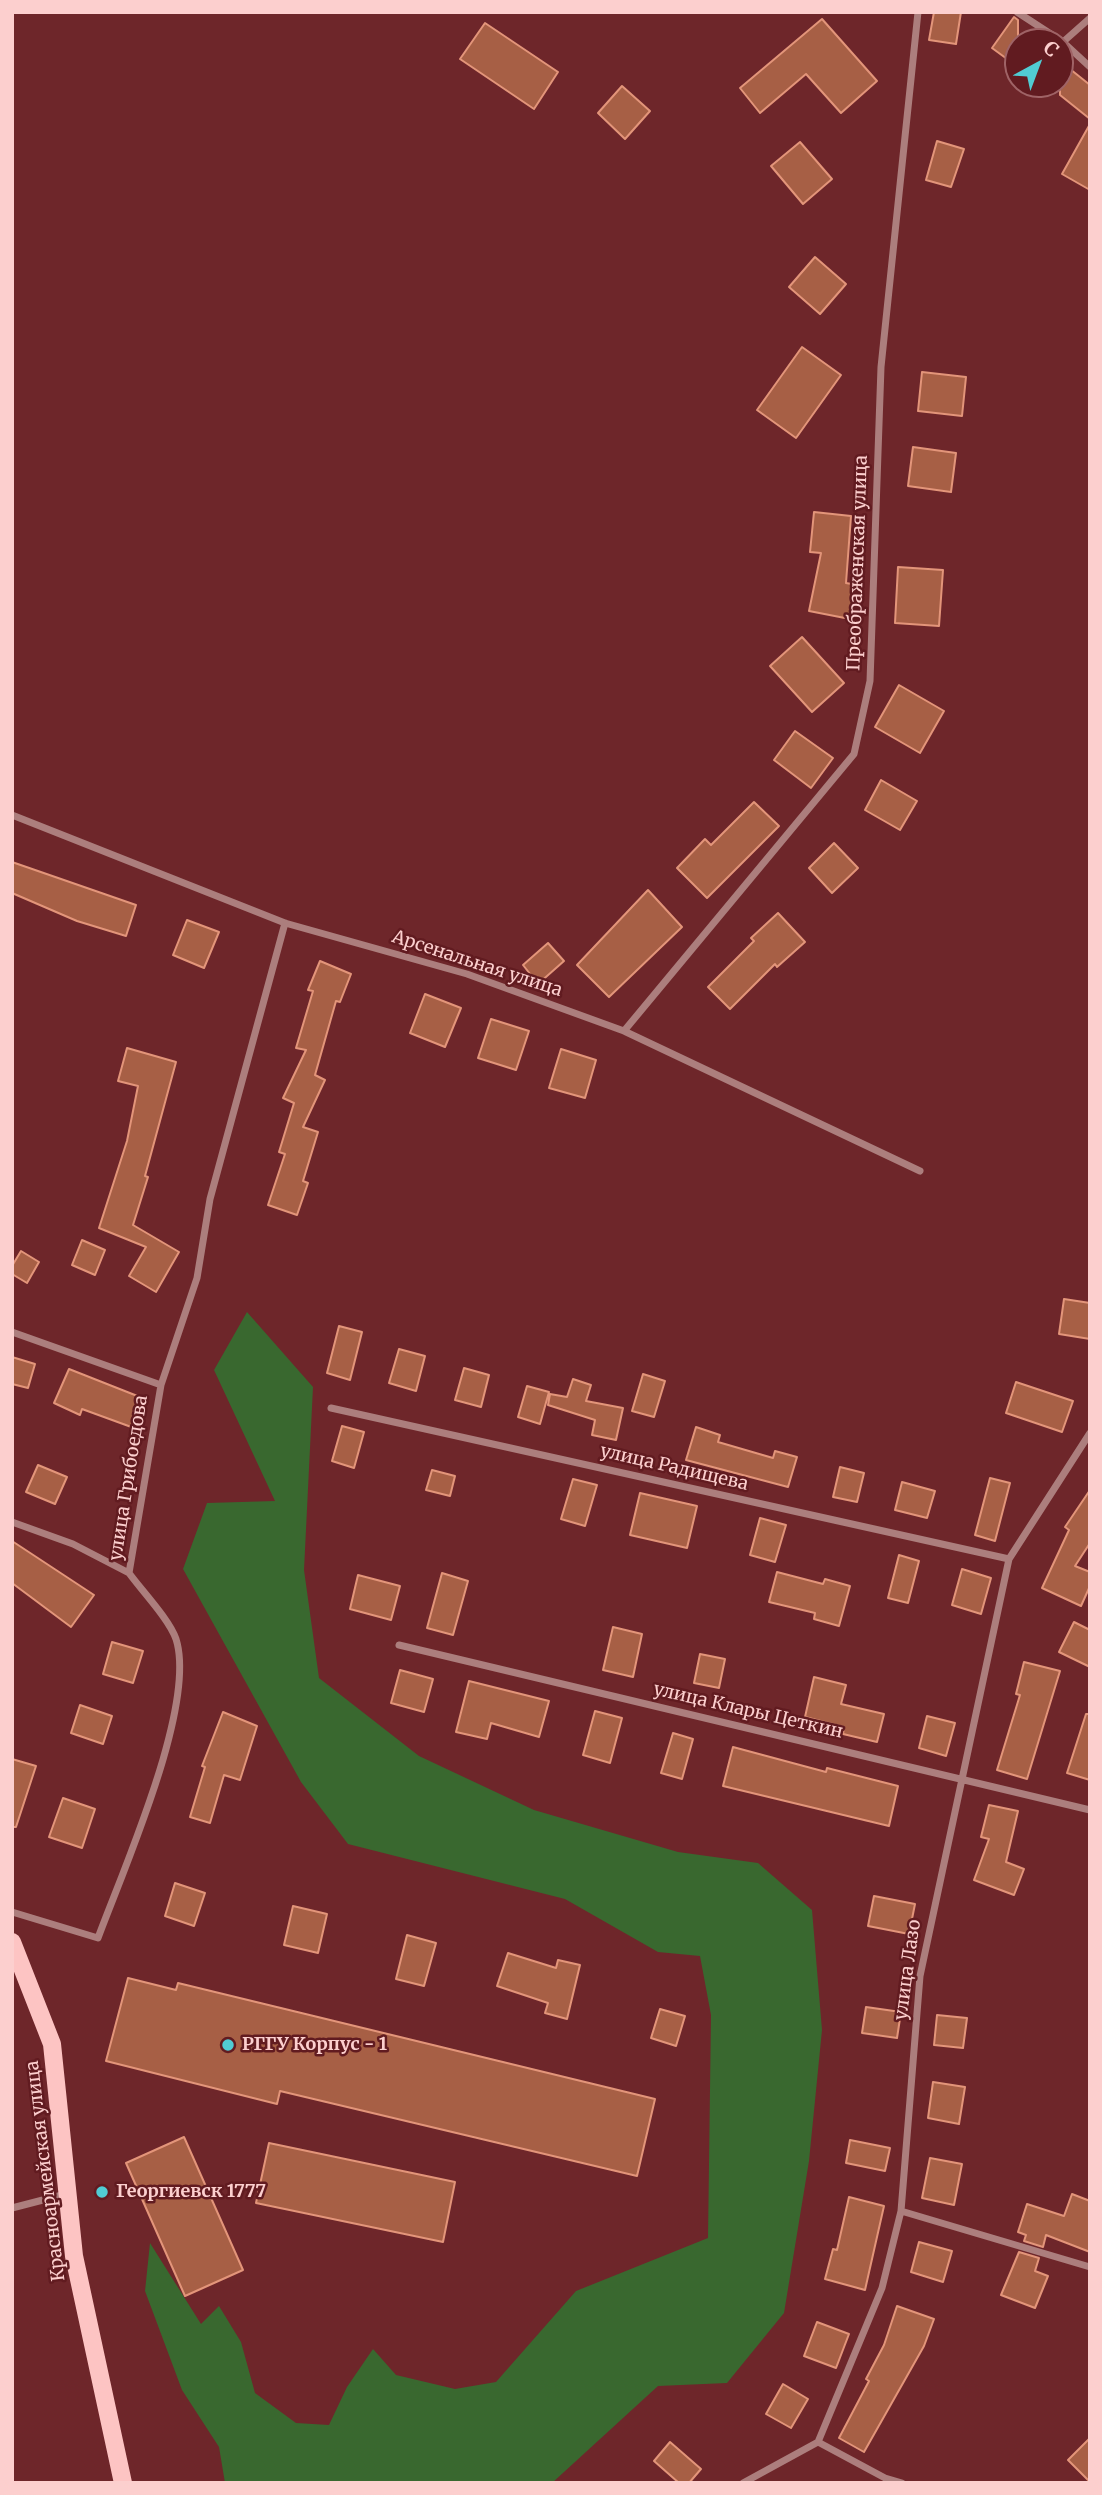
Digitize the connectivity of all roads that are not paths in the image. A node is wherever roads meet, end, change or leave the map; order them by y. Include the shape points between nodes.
1 (918, 12) edge
2 (1017, 12) edge
3 (1090, 18) edge
4 (1042, 28) edge
5 (1074, 32) edge
6 (1074, 52) edge
7 (1090, 67) edge
8 (12, 815) edge
9 (285, 923) junction
10 (624, 1031) junction
11 (920, 1171) dead end
12 (12, 1332) edge
13 (161, 1385) junction
14 (331, 1408) dead end
15 (1090, 1433) edge
16 (12, 1522) edge
17 (1009, 1559) junction
18 (129, 1573) junction
19 (399, 1645) dead end
20 (961, 1777) junction
21 (1090, 1810) edge
22 (12, 1912) edge
23 (12, 1942) edge
24 (66, 2194) junction
25 (12, 2208) edge
26 (901, 2211) junction
27 (1090, 2267) edge
28 (818, 2442) junction
29 (123, 2483) edge
30 (743, 2483) edge
31 (902, 2483) edge

1 - 10 street, Преображенская улица via 881,367 870,681 854,754
2 - 4 street
3 - 5 street
6 - 7 street
8 - 9 street, Арсенальная улица
9 - 10 street, Арсенальная улица via 467,974
9 - 13 street, улица Грибоедова via 210,1199 197,1278
10 - 11 street, Арсенальная улица
12 - 13 street
13 - 18 street, улица Грибоедова
14 - 17 street, улица Радищева
15 - 17 street, улица Лазо
16 - 18 street via 73,1544
17 - 20 street, улица Лазо
18 - 22 street, улица Грибоедова via 175,1637 181,1668 173,1722 148,1805 97,1938
19 - 20 street, улица Клары Цеткин
20 - 21 street, улица Клары Цеткин
20 - 26 street, улица Лазо via 920,1976
23 - 24 main road, Красноармейская улица via 52,2044
24 - 25 street
24 - 29 main road, Красноармейская улица via 74,2256
26 - 27 street
26 - 28 street, улица Лазо via 882,2288
28 - 30 street
28 - 31 street

